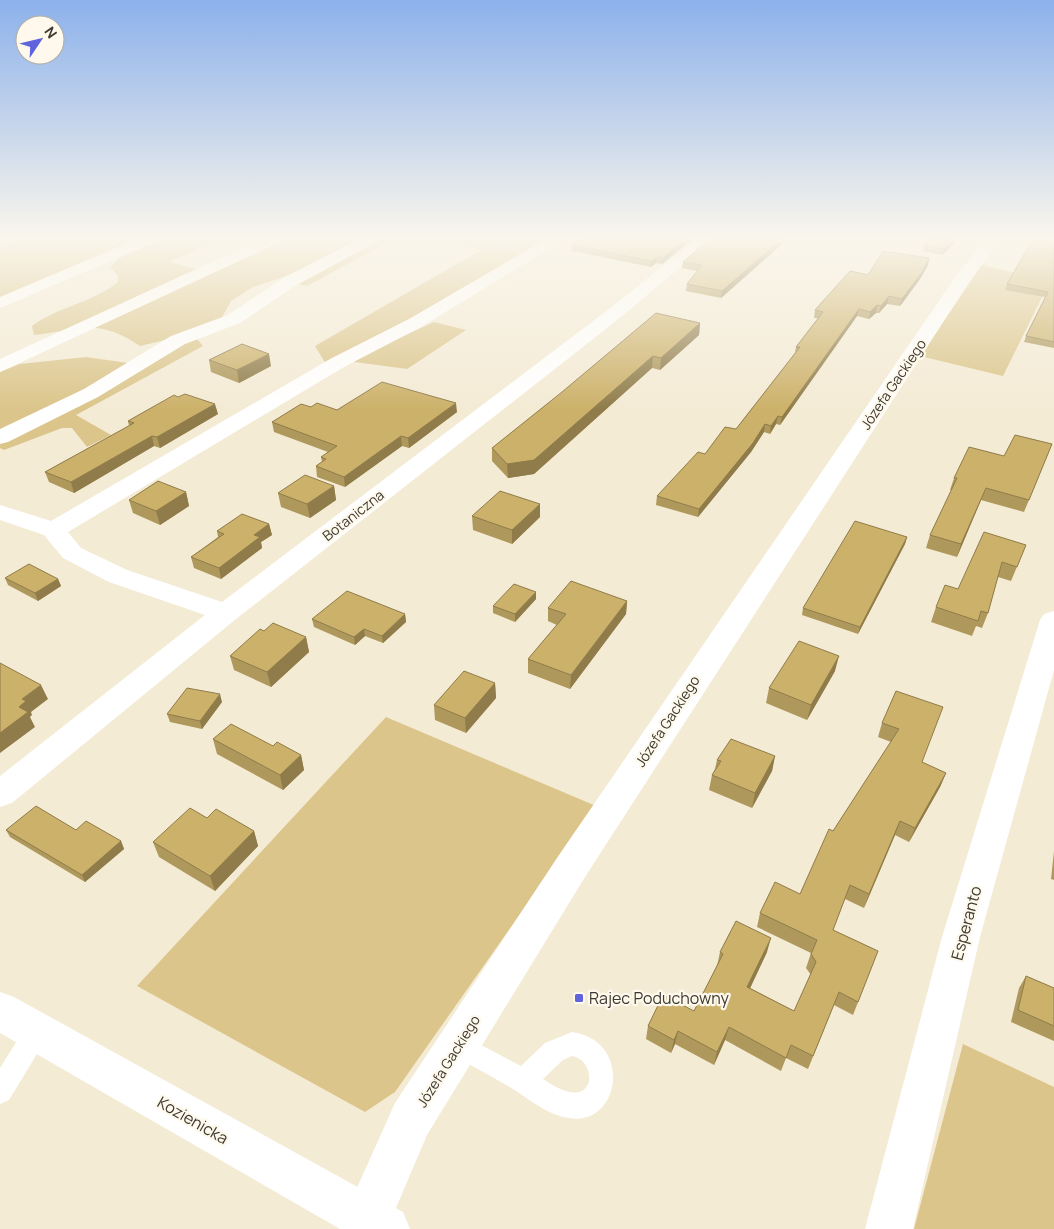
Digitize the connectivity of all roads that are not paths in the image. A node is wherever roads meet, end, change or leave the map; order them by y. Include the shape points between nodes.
1 (17, 295) edge
2 (153, 295) edge
3 (269, 295) edge
4 (462, 295) edge
5 (637, 295) edge
6 (952, 295) edge
7 (0, 303) edge
8 (0, 366) edge
9 (0, 437) edge
10 (0, 512) edge
11 (53, 530) junction
12 (226, 613) junction
13 (1054, 620) edge
14 (0, 794) edge
15 (0, 1011) edge
16 (36, 1031) junction
17 (458, 1045) junction
18 (525, 1082) dead end
19 (0, 1091) edge
20 (376, 1224) edge
21 (889, 1229) edge

1 - 7 street
2 - 8 street
3 - 9 street via 234,319 178,340 91,393
4 - 11 street via 338,363
5 - 12 street, Botaniczna
6 - 17 street, Józefa Gackiego via 709,657
10 - 11 street
11 - 12 street via 72,554 118,576
12 - 14 street, Botaniczna
13 - 21 street, Esperanto via 961,938
15 - 16 street, Kozienicka
16 - 19 lane
16 - 20 street, Kozienicka
17 - 18 lane
17 - 20 street, Józefa Gackiego via 411,1119

